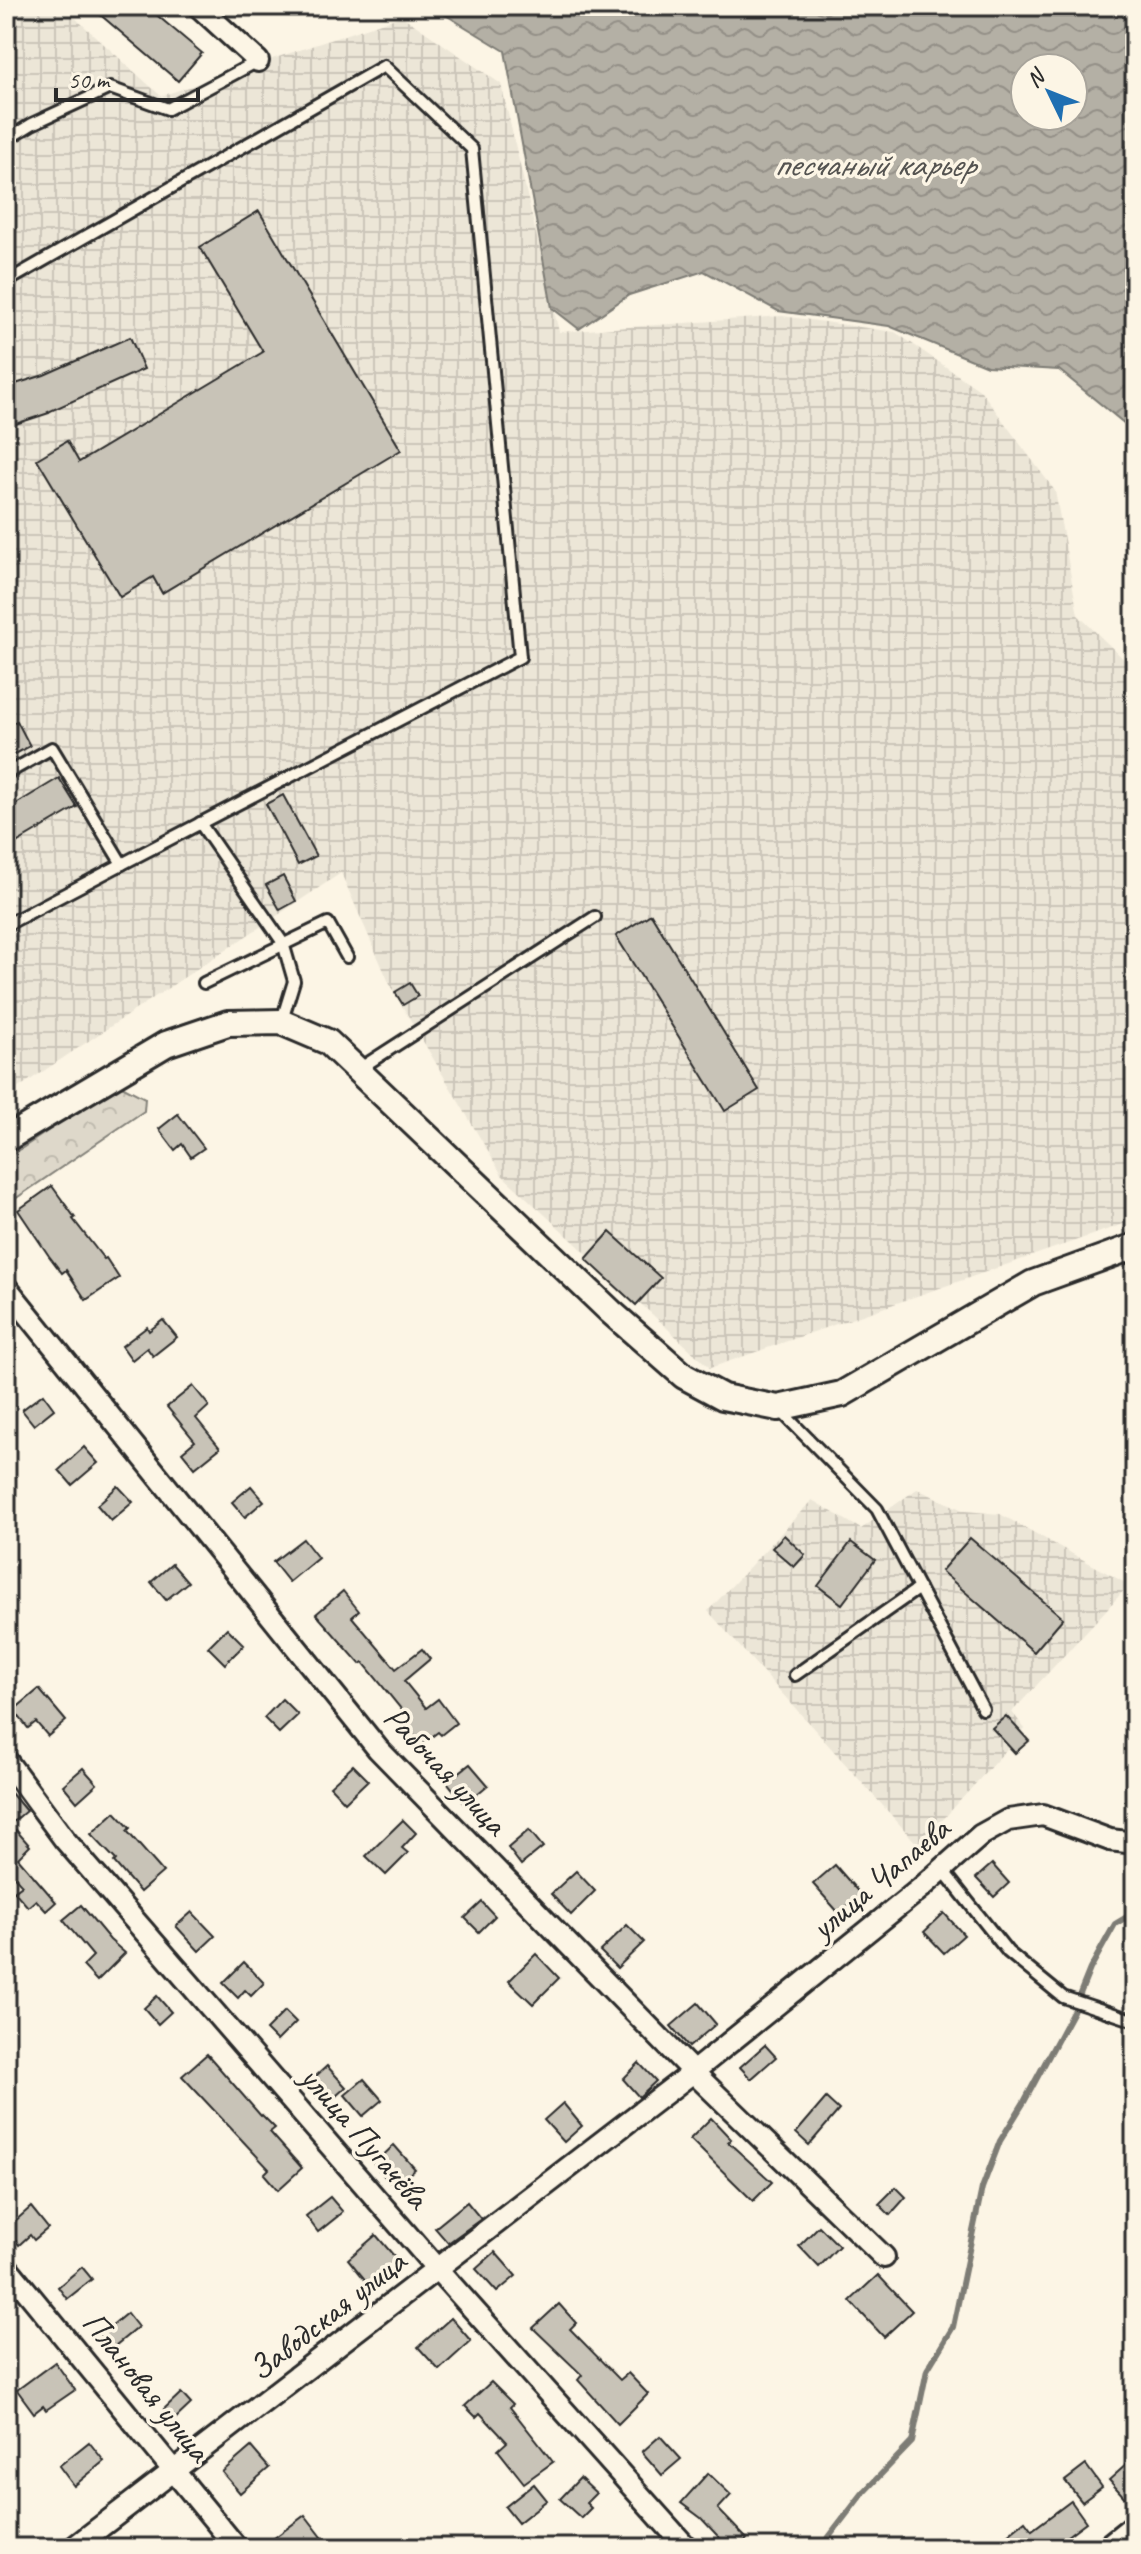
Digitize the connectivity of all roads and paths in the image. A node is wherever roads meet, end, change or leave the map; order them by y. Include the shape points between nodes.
1 (198, 6) edge
2 (258, 61) joint
3 (6, 140) edge
4 (6, 282) edge
5 (6, 774) edge
6 (200, 823) junction
7 (122, 864) junction
8 (595, 917) dead end
9 (6, 925) edge
10 (283, 943) junction
11 (347, 957) dead end
12 (204, 983) dead end
13 (281, 1022) junction
14 (357, 1070) junction
15 (6, 1139) edge
16 (1135, 1246) edge
17 (6, 1287) edge
18 (778, 1408) junction
19 (919, 1588) junction
20 (795, 1675) dead end
21 (983, 1709) dead end
22 (6, 1760) edge
23 (1135, 1843) edge
24 (942, 1869) junction
25 (1135, 2021) edge
26 (693, 2072) junction
27 (884, 2257) dead end
28 (6, 2266) edge
29 (438, 2270) junction
30 (176, 2472) junction
31 (1135, 2524) edge
32 (73, 2548) edge
33 (237, 2548) edge
34 (687, 2548) edge
35 (1105, 2548) edge

1 - 2 street
2 - 3 lane via 168,109 110,88
4 - 6 lane via 384,66 472,149 520,657
5 - 7 lane via 52,748
6 - 7 lane
6 - 10 lane
7 - 9 lane
8 - 14 lane
10 - 11 lane via 328,923
10 - 12 lane
10 - 13 lane via 294,981
13 - 14 street via 328,1042
13 - 15 street via 228,1023 166,1044
14 - 18 street via 684,1376 723,1397
16 - 18 street via 1033,1283 842,1394
17 - 26 street, Рабочая улица via 378,1749
18 - 19 lane via 877,1509
19 - 20 lane
19 - 21 lane
22 - 29 street, улица Пугачёва via 65,1840
23 - 24 street, улица Чапаева via 1110,1840 1043,1815 1008,1820 981,1835
24 - 25 lane via 1008,1952 1063,1997
24 - 26 street, улица Чапаева
26 - 27 street, Рабочая улица
26 - 29 street, Заводская улица
28 - 30 street, Плановая улица
29 - 30 street, Заводская улица
29 - 34 street, улица Пугачёва
30 - 32 street, Заводская улица
30 - 33 street, Плановая улица
31 - 35 street

